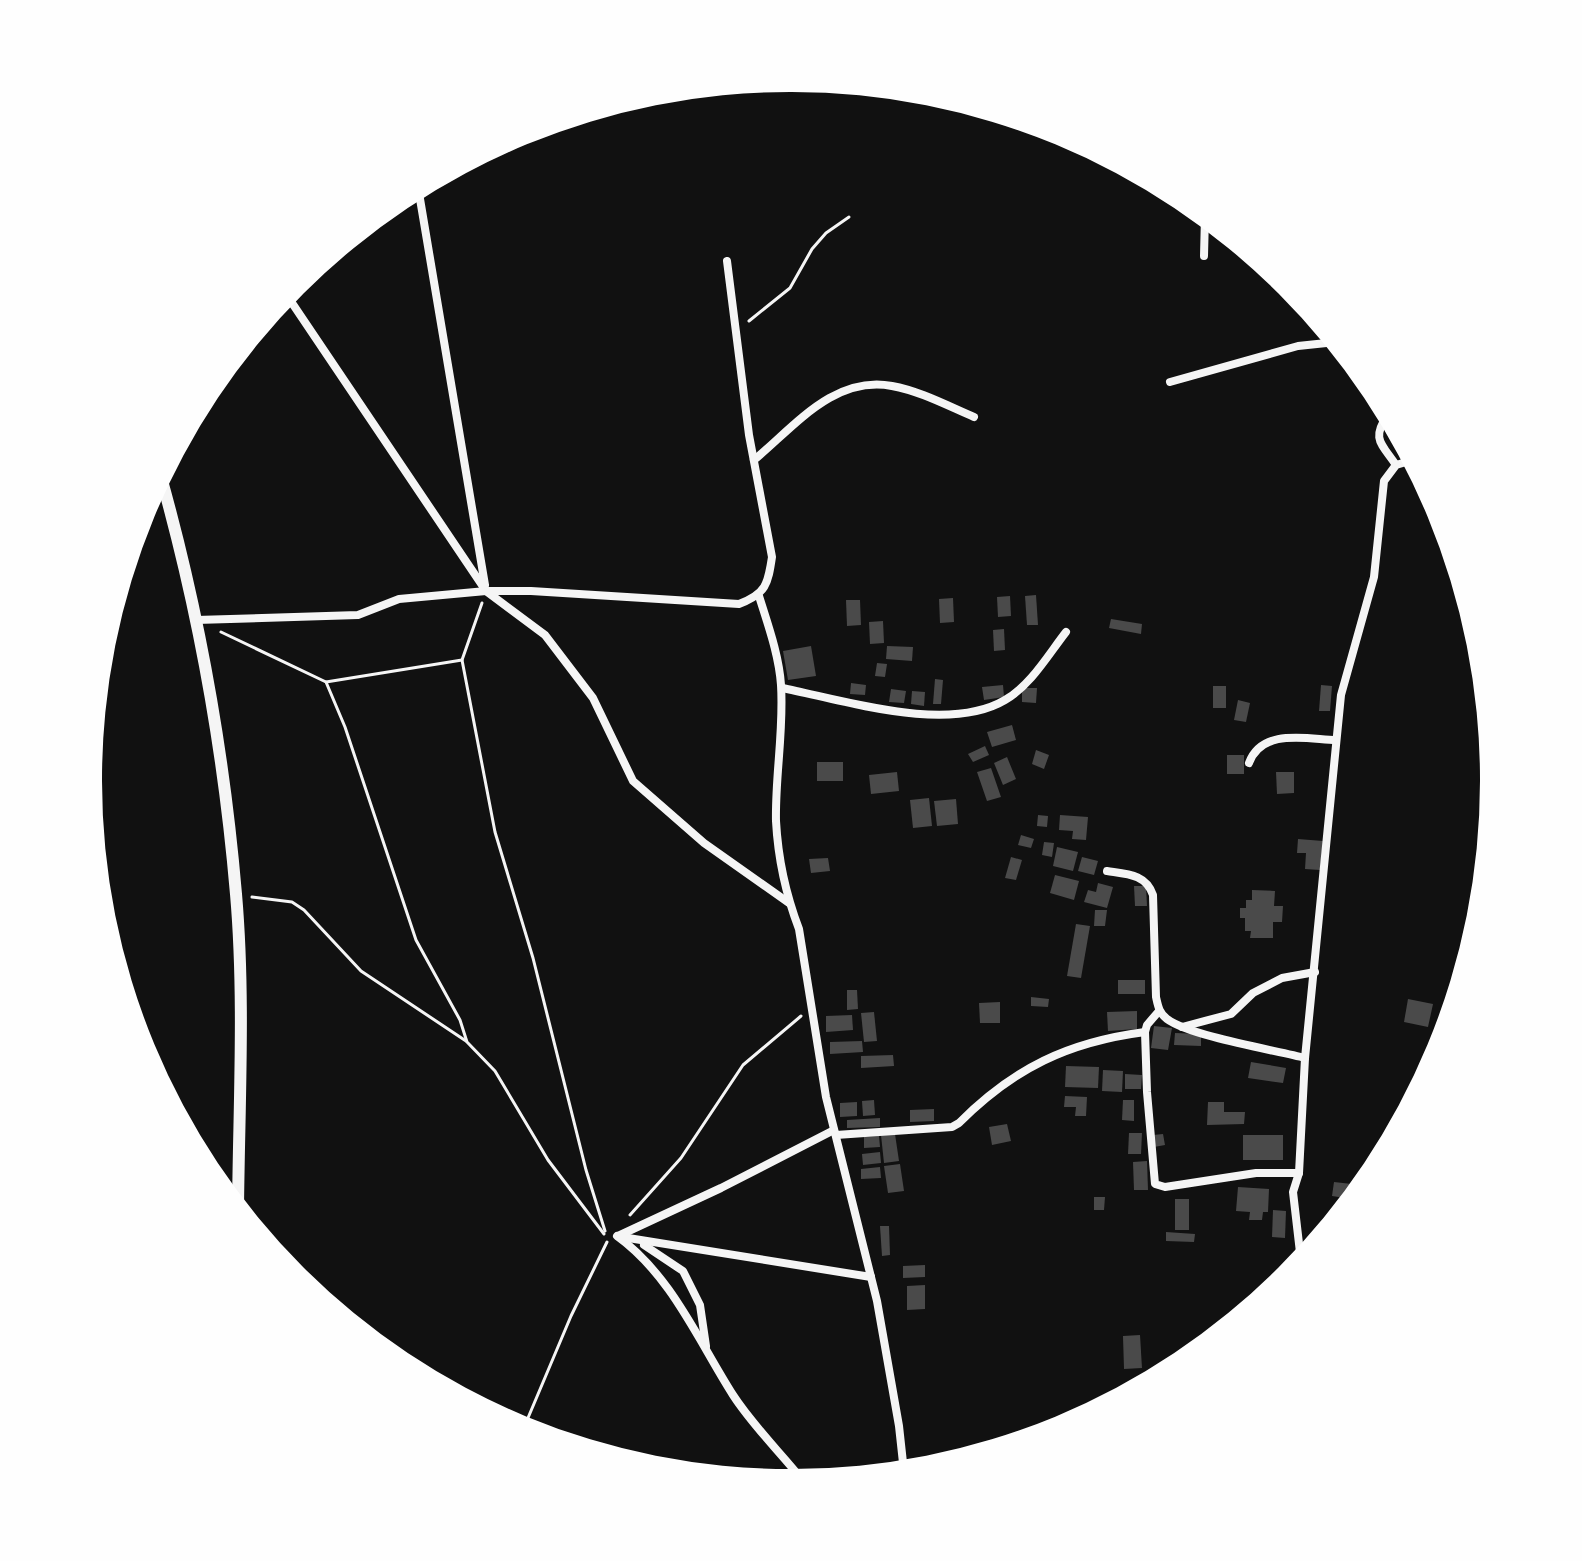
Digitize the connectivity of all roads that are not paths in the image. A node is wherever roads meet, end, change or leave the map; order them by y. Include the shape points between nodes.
1 (420, 200) edge
2 (1205, 230) edge
3 (1204, 256) dead end
4 (727, 261) dead end
5 (294, 305) edge
6 (1323, 343) edge
7 (1170, 382) dead end
8 (974, 417) dead end
9 (1380, 425) edge
10 (754, 460) junction
11 (1401, 463) edge
12 (1396, 465) junction
13 (165, 495) edge
14 (486, 591) junction
15 (759, 596) junction
16 (196, 620) junction
17 (1066, 632) dead end
18 (782, 688) junction
19 (1336, 740) junction
20 (1249, 763) dead end
21 (1107, 871) dead end
22 (789, 903) junction
23 (1315, 972) junction
24 (1159, 1011) junction
25 (1182, 1027) junction
26 (1145, 1032) junction
27 (1305, 1058) junction
28 (835, 1132) junction
29 (1299, 1173) junction
30 (238, 1190) edge
31 (617, 1236) junction
32 (1299, 1245) edge
33 (871, 1277) junction
34 (707, 1352) junction
35 (903, 1460) edge
36 (793, 1469) edge

1 - 14 street
2 - 3 street
4 - 10 street
5 - 14 street
6 - 7 street
8 - 10 street via 896,386 868,384 826,400
9 - 12 street via 1379,441
10 - 15 street via 772,557
11 - 12 street
12 - 19 street via 1381,493 1374,577 1341,695
13 - 16 main road
14 - 15 street via 739,604
14 - 16 street via 399,599 358,615
14 - 22 street via 545,635 593,698 633,781 704,843
15 - 18 street
16 - 30 main road via 212,700 236,895
17 - 18 street via 1008,699 973,711 925,714
18 - 22 street via 776,820
19 - 20 street via 1274,740 1259,745
19 - 23 street
21 - 24 street via 1133,875 1150,886
22 - 28 street via 799,929
23 - 25 street via 1282,978 1253,993 1231,1014
23 - 27 street
24 - 25 street
24 - 26 street
25 - 27 street
26 - 28 street via 1079,1046 1028,1068 952,1127
26 - 29 street via 1155,1184
27 - 29 street
28 - 31 street
28 - 33 street
29 - 32 street via 1293,1192
31 - 33 street
31 - 34 street via 667,1286
31 - 34 street via 650,1246 683,1271 700,1305
33 - 35 street
34 - 36 street via 736,1399

